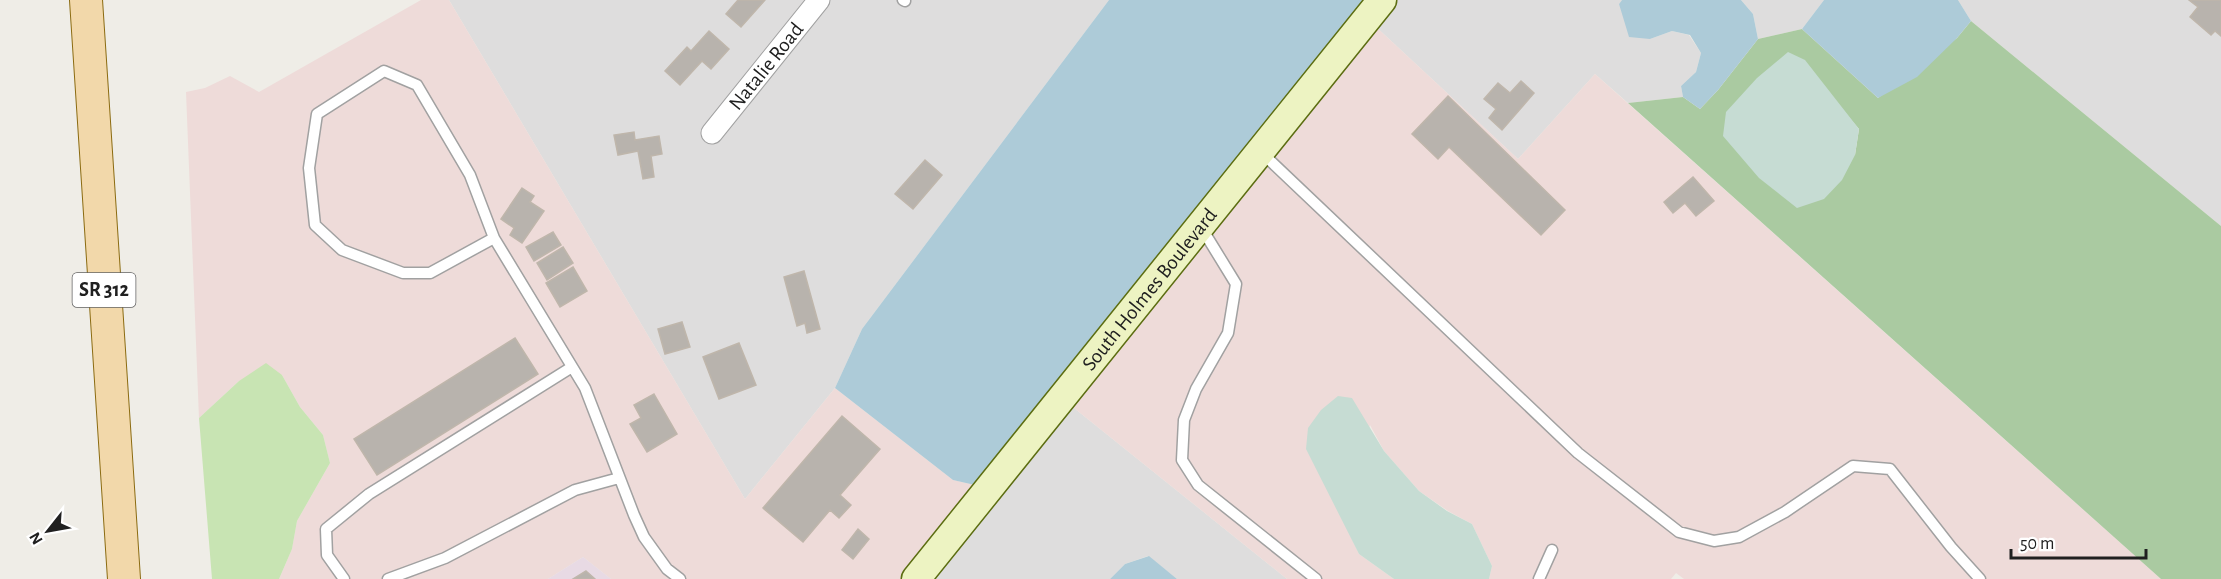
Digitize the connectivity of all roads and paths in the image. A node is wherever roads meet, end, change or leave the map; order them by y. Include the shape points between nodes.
1 (86, 0) edge
2 (819, 0) edge
3 (1382, 0) edge
4 (712, 133) dead end
5 (1260, 152) junction
6 (1200, 227) junction
7 (494, 238) junction
8 (572, 367) junction
9 (619, 478) junction
10 (1552, 550) dead end
11 (124, 579) edge
12 (344, 579) edge
13 (388, 579) edge
14 (680, 579) edge
15 (916, 579) edge
16 (1316, 579) edge
17 (1539, 579) edge
18 (1980, 579) edge

1 - 11 main road, SR 312
2 - 4 street, Natalie Road
3 - 5 main road, South Holmes Boulevard
5 - 6 main road, South Holmes Boulevard
5 - 18 lane via 1578,453 1679,532 1714,541 1739,537 1785,512 1853,466 1890,469
6 - 15 main road, South Holmes Boulevard
6 - 16 lane via 1236,284 1228,333 1196,389 1184,420 1182,460 1198,485
7 - 7 lane via 470,175 417,85 384,71 316,114 309,168 315,225 342,250 404,273 430,273
7 - 8 lane
8 - 9 lane via 585,388
8 - 12 lane via 369,494 326,529 327,555
9 - 13 lane via 575,490 445,558
9 - 14 lane via 644,537
10 - 17 lane

